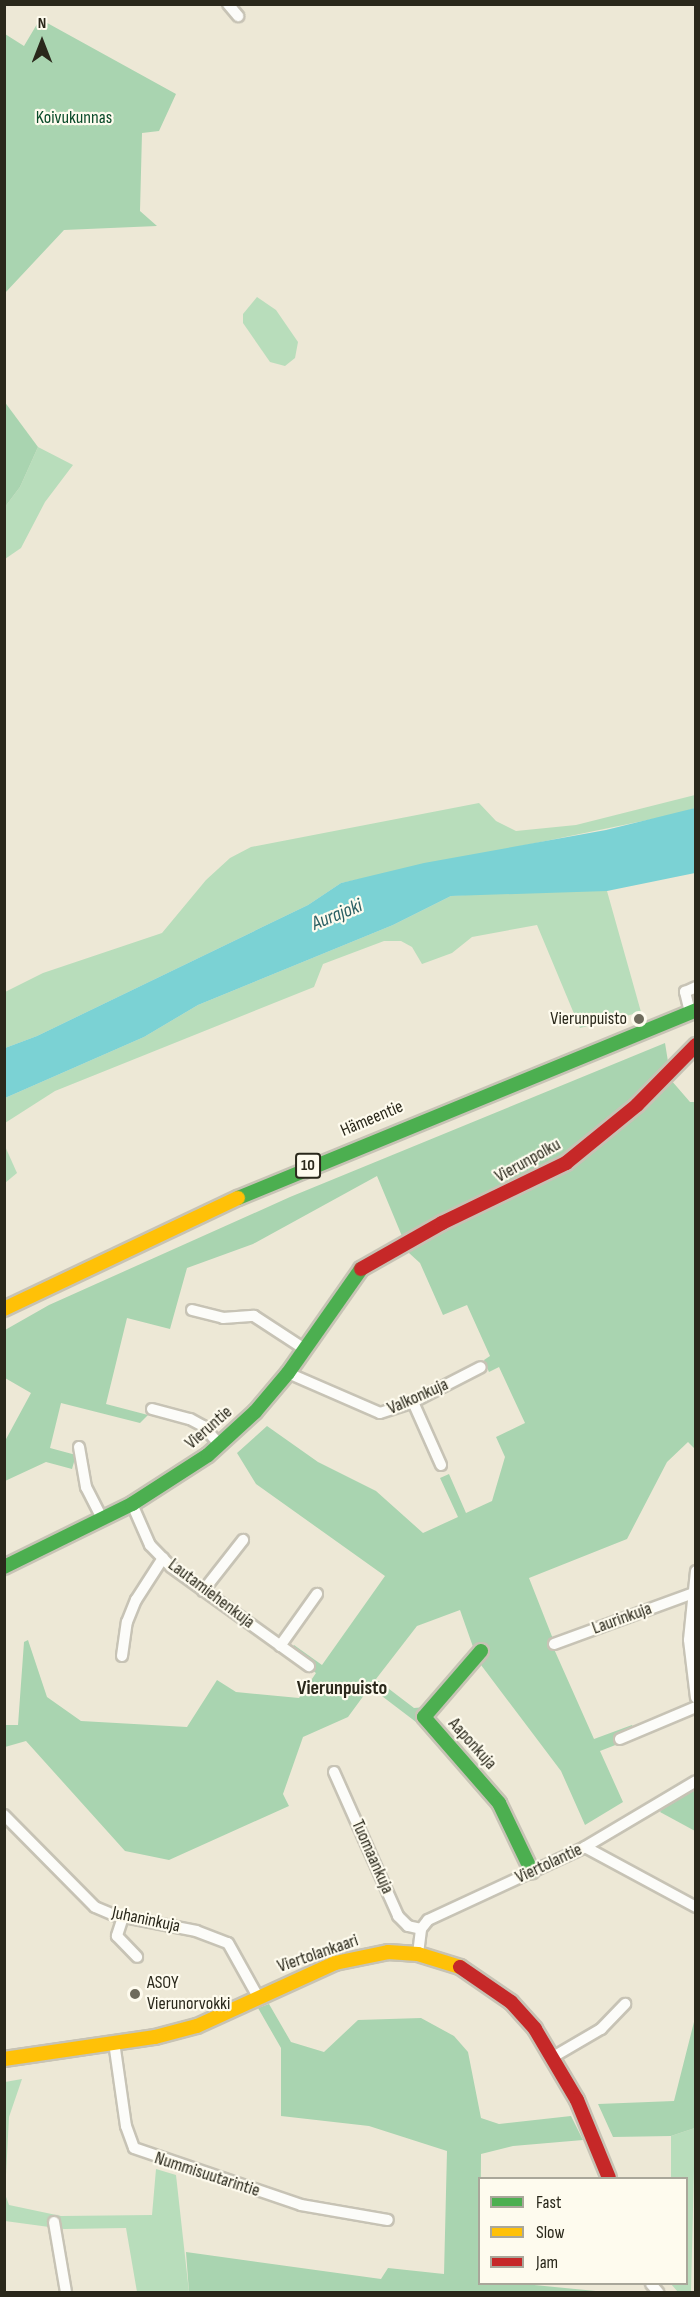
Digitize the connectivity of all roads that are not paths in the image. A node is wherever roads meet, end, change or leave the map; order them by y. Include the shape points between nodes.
1 (228, 4) edge
2 (238, 16) dead end
3 (696, 987) edge
4 (693, 1011) edge
5 (696, 1045) edge
6 (386, 1256) joint
7 (4, 1309) edge
8 (192, 1311) dead end
9 (303, 1348) junction
10 (481, 1367) dead end
11 (288, 1373) junction
12 (413, 1402) junction
13 (152, 1409) dead end
14 (220, 1445) junction
15 (79, 1447) dead end
16 (441, 1465) dead end
17 (132, 1504) junction
18 (102, 1519) junction
19 (243, 1540) dead end
20 (163, 1558) junction
21 (4, 1567) edge
22 (696, 1571) edge
23 (203, 1591) junction
24 (317, 1594) dead end
25 (691, 1594) junction
26 (554, 1644) dead end
27 (280, 1646) junction
28 (481, 1651) dead end
29 (122, 1656) dead end
30 (309, 1666) dead end
31 (696, 1698) edge
32 (696, 1707) edge
33 (620, 1739) dead end
34 (334, 1772) dead end
35 (696, 1781) edge
36 (4, 1815) edge
37 (585, 1847) junction
38 (532, 1872) junction
39 (696, 1907) edge
40 (123, 1917) junction
41 (421, 1929) junction
42 (418, 1954) junction
43 (137, 1957) dead end
44 (257, 1995) junction
45 (625, 2004) dead end
46 (114, 2042) junction
47 (553, 2057) junction
48 (4, 2059) edge
49 (609, 2177) edge
50 (388, 2220) dead end
51 (54, 2222) dead end
52 (66, 2292) edge

1 - 2 street
3 - 4 street via 685,992
4 - 7 main road, Hämeentie / 10 via 285,1176
5 - 6 main road, Vierunpolku via 637,1105 566,1163 442,1223
6 - 9 main road, Vieruntie via 361,1269
8 - 9 street via 223,1318 254,1316
9 - 11 main road, Vieruntie
10 - 12 street, Valkonkuja
11 - 12 street, Valkonkuja via 380,1413
11 - 14 main road, Vieruntie
12 - 16 street
13 - 14 street via 197,1422
14 - 17 main road, Vieruntie
15 - 18 street via 86,1487
17 - 18 main road, Vieruntie
17 - 20 street, Lautamiehenkuja via 150,1545
18 - 21 main road, Vieruntie
19 - 23 street
20 - 23 street, Lautamiehenkuja
20 - 29 street via 136,1600
22 - 25 street
23 - 27 street, Lautamiehenkuja
24 - 27 street
25 - 26 street, Laurinkuja
25 - 31 street via 689,1640
27 - 30 street, Lautamiehenkuja
28 - 38 main road, Aaponkuja via 424,1717 499,1803
32 - 33 street
34 - 41 street, Tuomaankuja via 398,1916 408,1926
35 - 37 street, Viertolantie
36 - 40 street, Juhaninkuja via 95,1907
37 - 38 street, Viertolantie
37 - 39 street
38 - 41 street, Viertolantie via 428,1920
40 - 43 street via 117,1936
40 - 44 street, Juhaninkuja via 196,1931 228,1943
41 - 42 street
42 - 44 main road, Viertolankaari via 361,1956
42 - 47 main road, Viertolankaari via 452,1962 482,1979 511,2002
44 - 46 main road, Viertolankaari via 198,2025
45 - 47 street via 602,2029
46 - 48 main road, Viertolankaari
46 - 50 street, Nummisuutarintie via 127,2133 134,2148 301,2205
47 - 49 main road, Viertolankaari via 577,2100
51 - 52 street

